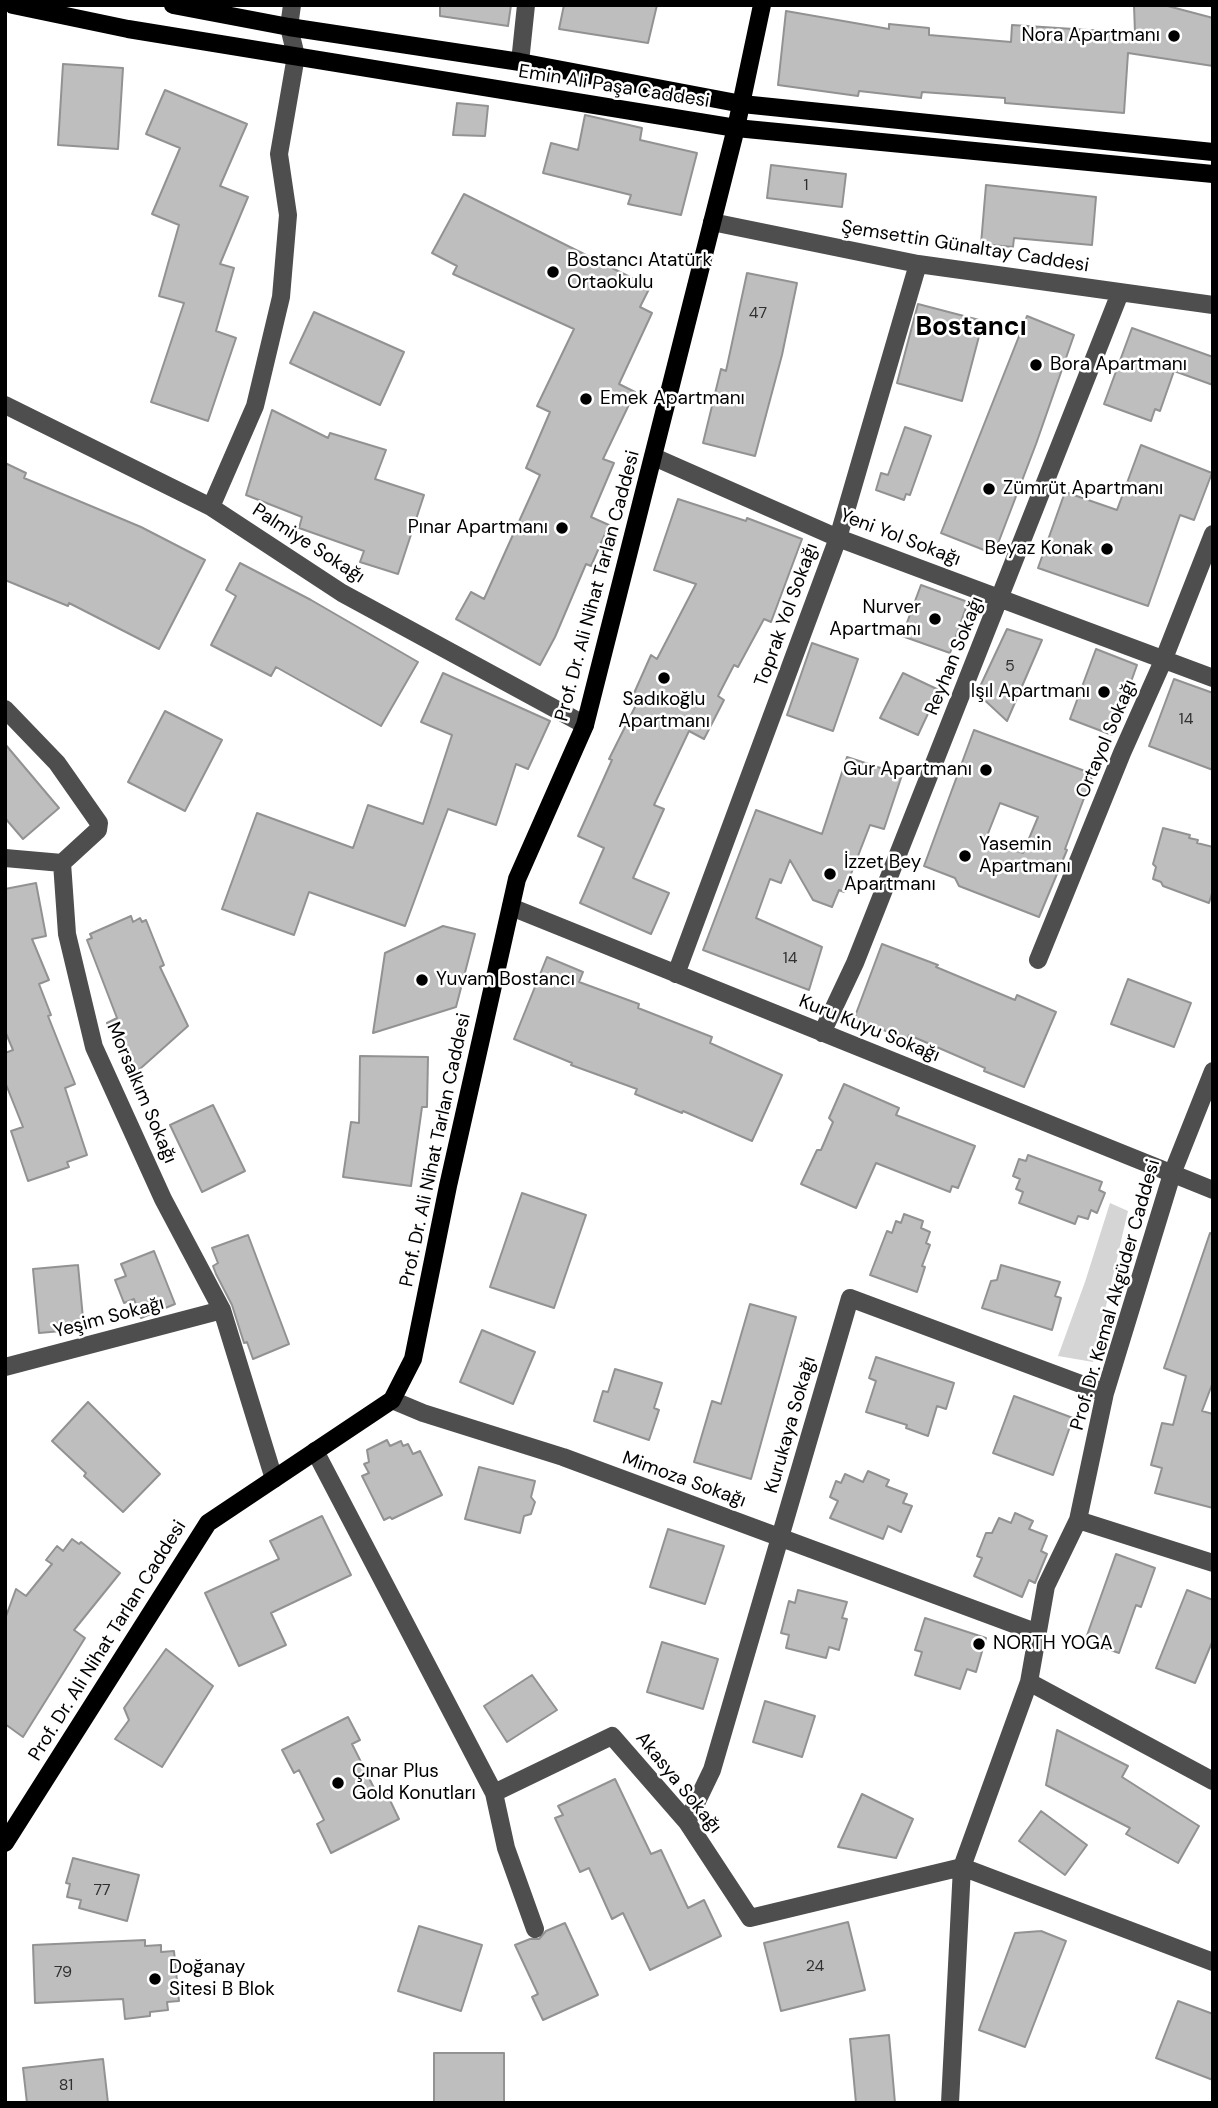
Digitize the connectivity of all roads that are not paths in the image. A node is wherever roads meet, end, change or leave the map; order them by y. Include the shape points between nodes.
1 (13, 5) edge
2 (173, 5) edge
3 (292, 5) edge
4 (526, 5) edge
5 (762, 5) edge
6 (289, 27) junction
7 (296, 56) junction
8 (520, 62) junction
9 (742, 104) junction
10 (736, 128) junction
11 (1213, 152) edge
12 (1213, 174) edge
13 (712, 222) junction
14 (918, 264) junction
15 (1120, 293) junction
16 (1213, 305) edge
17 (5, 405) edge
18 (654, 457) junction
19 (211, 507) junction
20 (1213, 534) edge
21 (838, 538) junction
22 (1000, 600) junction
23 (1163, 661) junction
24 (1213, 678) edge
25 (5, 709) edge
26 (585, 725) junction
27 (5, 858) edge
28 (62, 863) junction
29 (510, 907) junction
30 (1038, 960) dead end
31 (676, 974) junction
32 (822, 1033) junction
33 (1213, 1071) edge
34 (1172, 1174) junction
35 (1213, 1190) edge
36 (222, 1310) junction
37 (5, 1367) edge
38 (1105, 1393) junction
39 (392, 1400) junction
40 (315, 1451) junction
41 (274, 1479) junction
42 (1078, 1520) junction
43 (781, 1538) junction
44 (1213, 1563) edge
45 (1038, 1633) junction
46 (1029, 1682) junction
47 (1213, 1781) edge
48 (494, 1793) junction
49 (687, 1822) junction
50 (8, 1835) edge
51 (962, 1867) junction
52 (535, 1928) dead end
53 (1213, 1962) edge
54 (950, 2103) edge

1 - 7 main road, Emin Ali Paşa Caddesi
2 - 6 main road, Emin Ali Paşa Caddesi
3 - 6 street
4 - 8 street
5 - 9 main road, Prof. Dr. Ali Nihat Tarlan Caddesi
6 - 7 street
6 - 8 main road, Emin Ali Paşa Caddesi
7 - 10 main road, Emin Ali Paşa Caddesi
7 - 19 street via 279,154 288,215 281,297 255,405
8 - 9 main road, Emin Ali Paşa Caddesi
9 - 10 main road, Prof. Dr. Ali Nihat Tarlan Caddesi
9 - 11 main road, Emin Ali Paşa Caddesi
10 - 12 main road, Emin Ali Paşa Caddesi
10 - 13 main road, Prof. Dr. Ali Nihat Tarlan Caddesi
13 - 14 street, Şemsettin Günaltay Caddesi
13 - 18 main road, Prof. Dr. Ali Nihat Tarlan Caddesi
14 - 15 street, Şemsettin Günaltay Caddesi
14 - 21 street, Toprak Yol Sokağı
15 - 16 street, Şemsettin Günaltay Caddesi
15 - 22 street, Reyhan Sokağı
17 - 19 street, Palmiye Sokağı
18 - 21 street, Yeni Yol Sokağı
18 - 26 main road, Prof. Dr. Ali Nihat Tarlan Caddesi
19 - 26 street, Palmiye Sokağı via 342,593
20 - 23 street, Ortayol Sokağı
21 - 22 street, Yeni Yol Sokağı
21 - 31 street, Toprak Yol Sokağı
22 - 23 street, Yeni Yol Sokağı
22 - 32 street, Reyhan Sokağı via 855,962
23 - 24 street, Yeni Yol Sokağı
23 - 30 street, Ortayol Sokağı
25 - 28 street via 57,763 99,823 98,830
26 - 29 main road, Prof. Dr. Ali Nihat Tarlan Caddesi via 517,880
27 - 28 street
28 - 36 street, Morsalkım Sokağı via 67,934 94,1047 163,1199
29 - 31 street, Kuru Kuyu Sokağı
29 - 39 main road, Prof. Dr. Ali Nihat Tarlan Caddesi via 413,1359
31 - 32 street, Kuru Kuyu Sokağı
32 - 34 street, Kuru Kuyu Sokağı
33 - 34 street, Prof. Dr. Kemal Akgüder Caddesi
34 - 35 street, Kuru Kuyu Sokağı
34 - 38 street, Prof. Dr. Kemal Akgüder Caddesi
36 - 37 street, Yeşim Sokağı
36 - 41 street, Morsalkım Sokağı
38 - 42 street, Prof. Dr. Kemal Akgüder Caddesi
38 - 43 street, Kurukaya Sokağı via 850,1298
39 - 40 main road, Prof. Dr. Ali Nihat Tarlan Caddesi
39 - 43 street, Mimoza Sokağı
40 - 41 main road, Prof. Dr. Ali Nihat Tarlan Caddesi
40 - 48 street
41 - 50 main road, Prof. Dr. Ali Nihat Tarlan Caddesi via 208,1523
42 - 44 street
42 - 45 street, Prof. Dr. Kemal Akgüder Caddesi via 1046,1586
43 - 45 street, Mimoza Sokağı
43 - 49 street, Kurukaya Sokağı via 712,1770
45 - 46 street, Prof. Dr. Kemal Akgüder Caddesi
46 - 47 street
46 - 51 street, Prof. Dr. Kemal Akgüder Caddesi
48 - 49 street, Akasya Sokağı via 612,1736
48 - 52 street via 506,1848
49 - 51 street, Akasya Sokağı via 750,1918
51 - 53 street
51 - 54 street, Prof. Dr. Kemal Akgüder Caddesi

